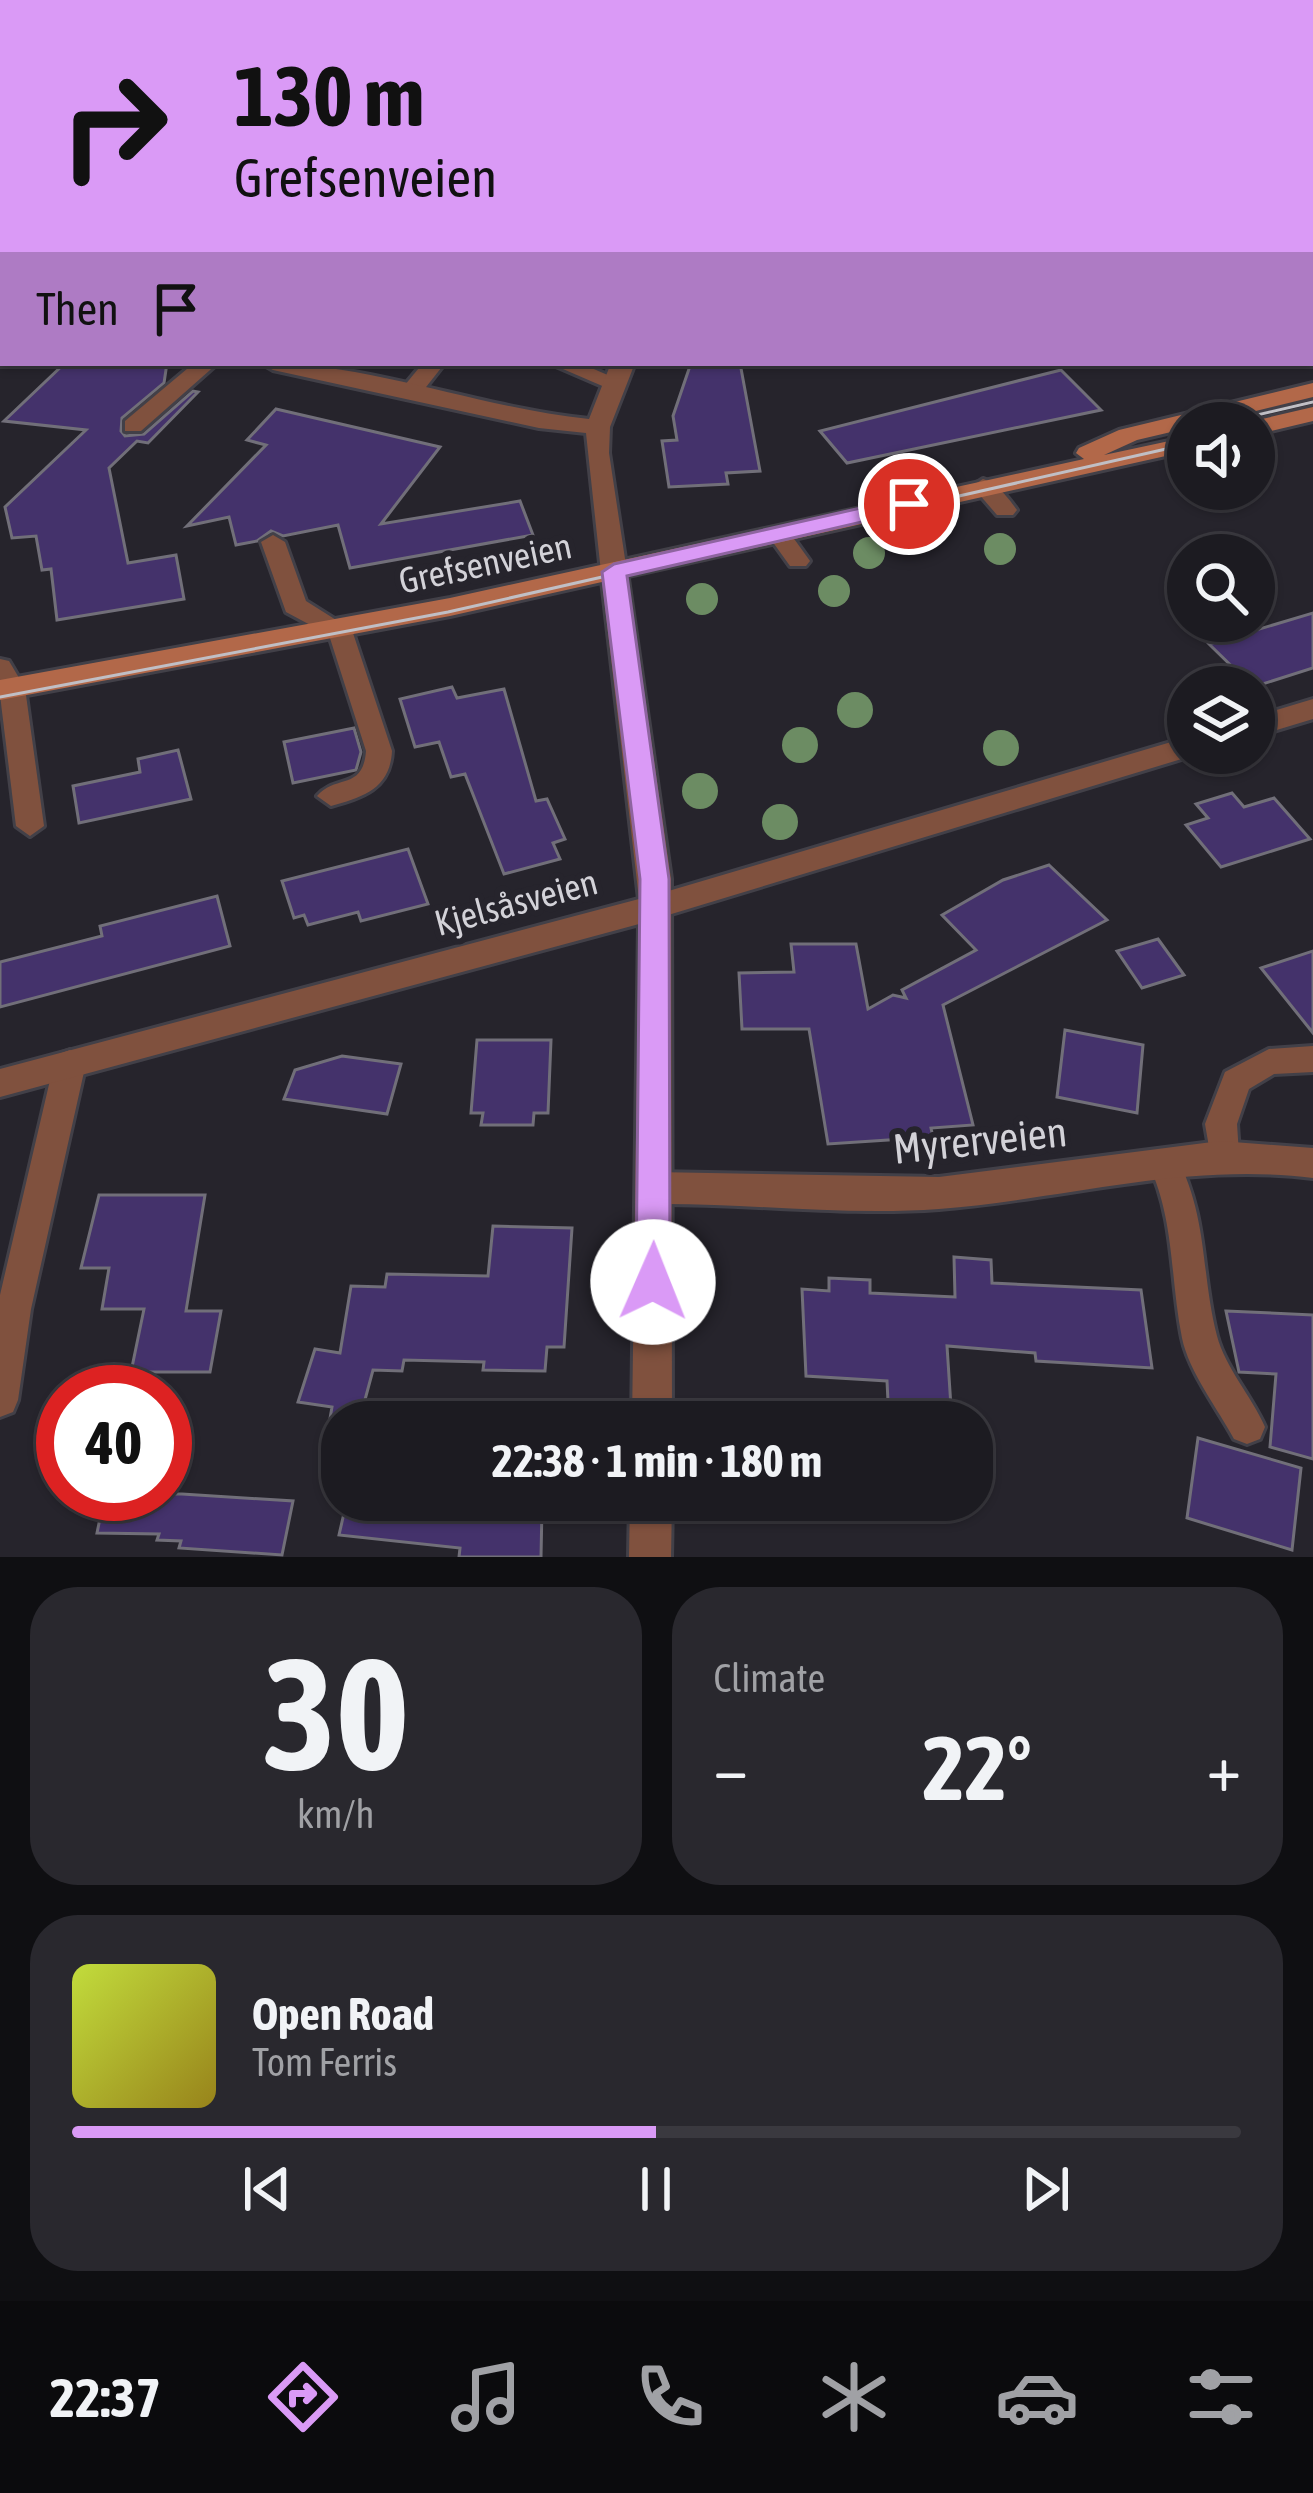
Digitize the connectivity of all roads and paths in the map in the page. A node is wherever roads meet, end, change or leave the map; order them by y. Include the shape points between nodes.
1 (203, 366) edge
2 (288, 366) edge
3 (432, 366) edge
4 (578, 366) edge
5 (619, 373) edge
6 (1313, 390) edge
7 (411, 392) junction
8 (1313, 414) edge
9 (1275, 423) edge
10 (133, 426) dead end
11 (598, 428) junction
12 (1167, 448) edge
13 (1051, 471) junction
14 (983, 487) junction
15 (1005, 510) dead end
16 (778, 534) junction
17 (272, 542) dead end
18 (798, 561) dead end
19 (614, 572) junction
20 (340, 630) junction
21 (4, 682) edge
22 (1313, 709) edge
23 (1275, 721) edge
24 (1167, 753) edge
25 (331, 796) dead end
26 (30, 826) dead end
27 (655, 907) junction
28 (1313, 1059) edge
29 (70, 1064) junction
30 (0, 1082) edge
31 (1223, 1154) junction
32 (1164, 1162) junction
33 (1313, 1163) edge
34 (654, 1188) junction
35 (0, 1400) edge
36 (652, 1401) edge
37 (1247, 1427) dead end
38 (651, 1521) edge
39 (650, 1557) edge

1 - 10 lane
2 - 7 street
3 - 7 lane
4 - 5 lane
5 - 11 street
6 - 13 main road, Grefsenveien via 1128,435
7 - 11 street
8 - 9 main road
11 - 19 street
12 - 13 main road, Grefsenveien
13 - 14 main road, Grefsenveien
14 - 15 lane
14 - 16 main road, Grefsenveien
16 - 18 lane
16 - 19 main road, Grefsenveien
17 - 20 lane via 295,606
19 - 20 main road, Grefsenveien
19 - 27 street
20 - 21 main road, Grefsenveien
20 - 25 lane via 379,767 371,781
21 - 26 lane
22 - 23 street
24 - 27 street, Kjelsåsveien
27 - 29 street, Kjelsåsveien
27 - 34 street
28 - 31 lane via 1269,1062 1236,1081 1221,1124
29 - 30 street, Kjelsåsveien
29 - 35 lane
31 - 32 street, Myrerveien
31 - 33 street, Myrerveien
32 - 34 street, Myrerveien via 917,1194
32 - 37 lane via 1187,1232 1200,1342
34 - 36 street
38 - 39 street

